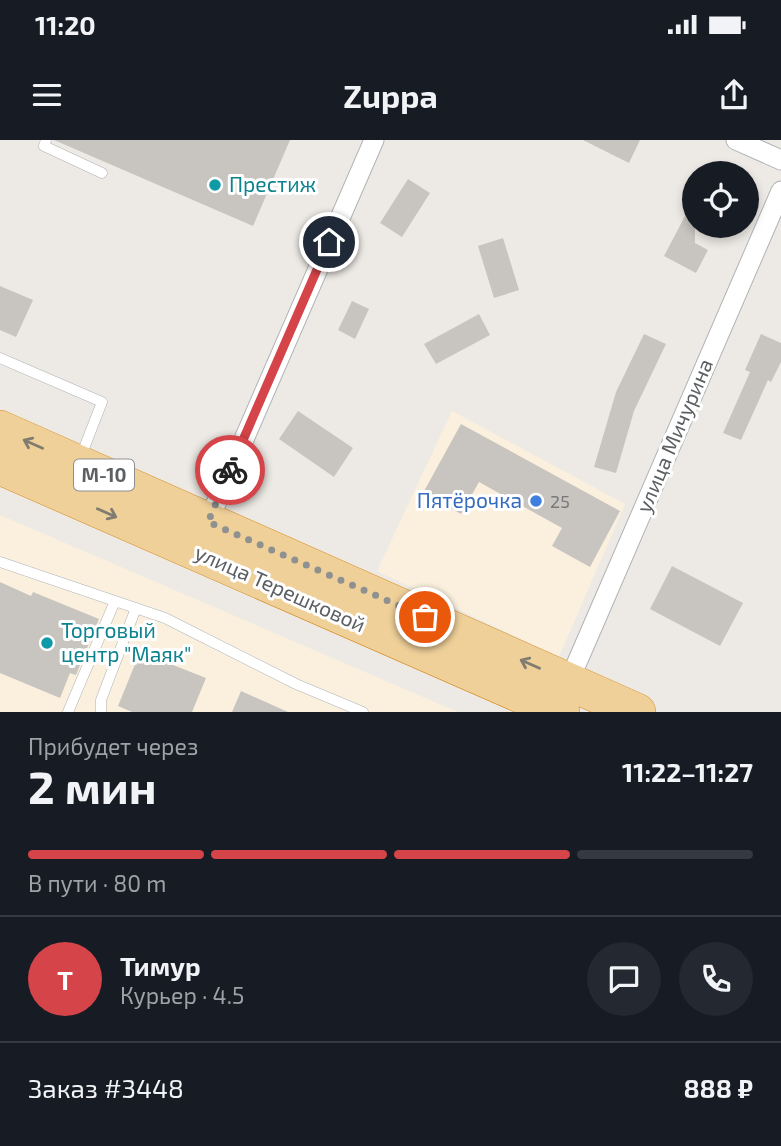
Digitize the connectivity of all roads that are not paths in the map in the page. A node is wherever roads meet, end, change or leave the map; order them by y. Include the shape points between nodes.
1 (46, 140) edge
2 (374, 140) edge
3 (736, 140) edge
4 (781, 160) edge
5 (102, 173) dead end
6 (781, 191) edge
7 (0, 358) edge
8 (0, 429) edge
9 (78, 463) junction
10 (0, 466) edge
11 (208, 522) junction
12 (0, 562) edge
13 (115, 601) junction
14 (136, 608) junction
15 (556, 703) edge
16 (68, 712) edge
17 (101, 712) edge
18 (363, 712) edge
19 (637, 712) edge

1 - 5 lane via 44,146
2 - 11 street
3 - 4 street
6 - 15 street, улица Мичурина
7 - 9 lane via 102,402
9 -> 8 highway, улица Терешковой / М-10
9 - 11 highway, улица Терешковой / М-10
10 -> 15 highway, улица Терешковой / М-10
15 -> 11 highway, улица Терешковой / М-10
12 - 13 lane
13 - 14 lane
13 - 16 lane
14 - 17 lane via 101,700
14 - 18 lane
15 - 19 highway, улица Терешковой / М-10

